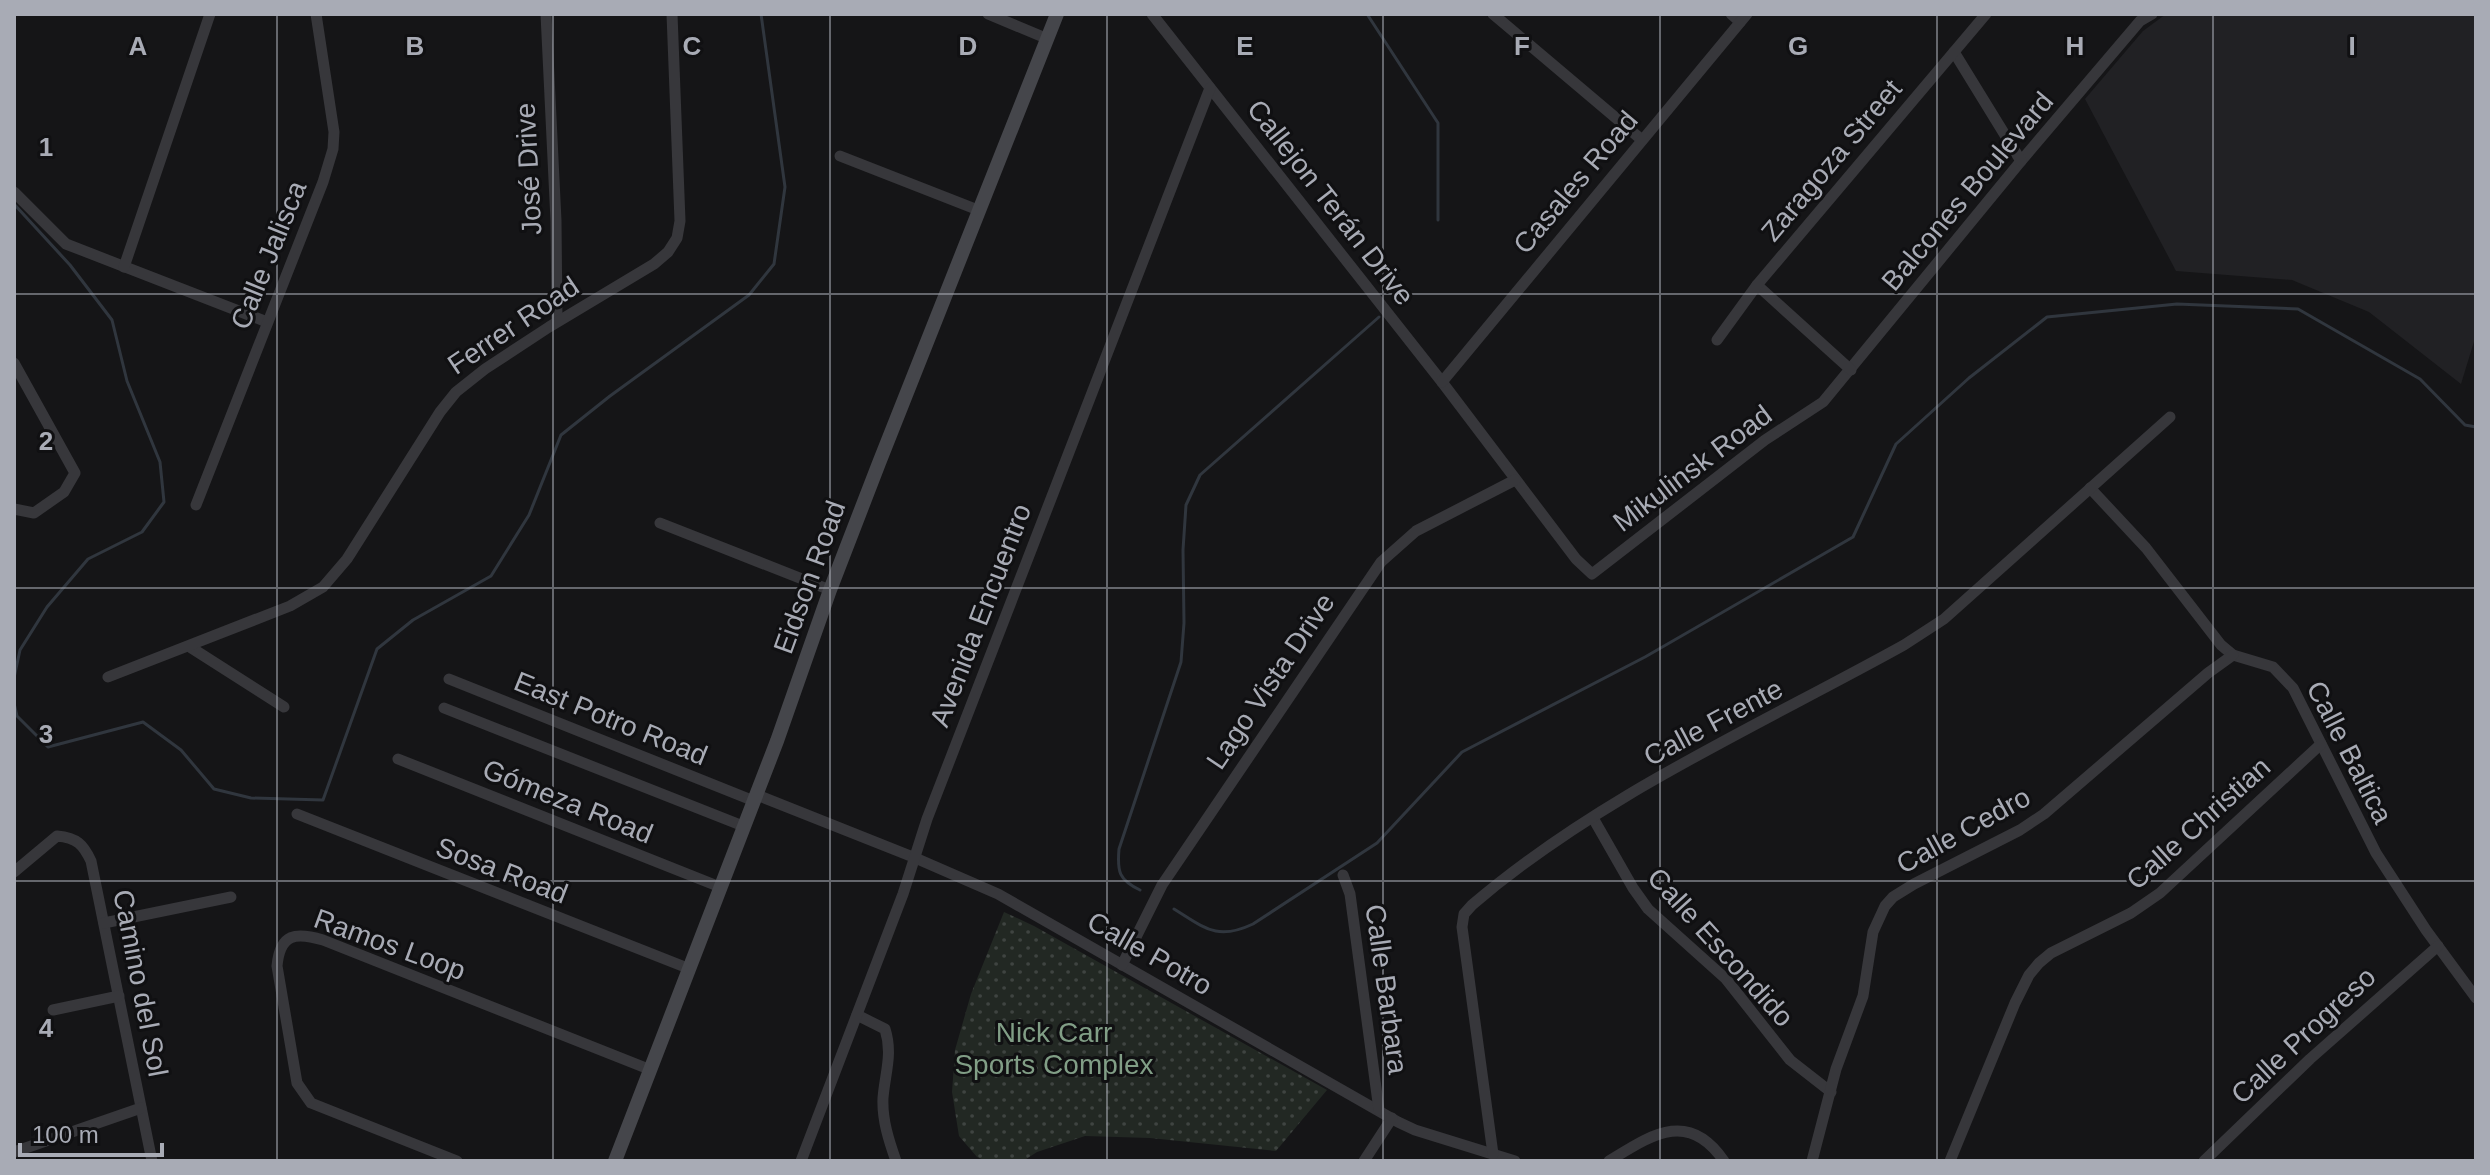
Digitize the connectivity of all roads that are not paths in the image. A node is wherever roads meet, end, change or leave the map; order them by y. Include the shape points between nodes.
1 (210, 14) edge
2 (316, 14) edge
3 (546, 14) edge
4 (672, 14) edge
5 (988, 14) edge
6 (1057, 14) edge
7 (1152, 14) edge
8 (1493, 14) edge
9 (1986, 14) edge
10 (2152, 14) edge
11 (1739, 17) edge
12 (1048, 39) junction
13 (1954, 52) junction
14 (1210, 88) junction
15 (1642, 140) junction
16 (840, 156) dead end
17 (2021, 161) junction
18 (14, 192) edge
19 (978, 210) junction
20 (124, 267) junction
21 (1757, 285) junction
22 (557, 321) junction
23 (267, 322) junction
24 (1717, 340) dead end
25 (14, 363) edge
26 (1851, 370) junction
27 (1442, 382) junction
28 (1823, 402) joint
29 (2170, 417) dead end
30 (1515, 480) junction
31 (2090, 488) junction
32 (196, 505) dead end
33 (14, 509) edge
34 (660, 523) dead end
35 (1592, 574) joint
36 (830, 590) junction
37 (190, 647) junction
38 (2233, 655) junction
39 (108, 677) dead end
40 (449, 679) dead end
41 (284, 707) dead end
42 (444, 708) dead end
43 (2321, 744) junction
44 (398, 759) dead end
45 (756, 798) junction
46 (297, 814) dead end
47 (1593, 818) junction
48 (743, 826) junction
49 (913, 857) junction
50 (14, 872) edge
51 (1343, 875) dead end
52 (720, 887) junction
53 (231, 897) dead end
54 (104, 923) junction
55 (2438, 946) junction
56 (1122, 965) junction
57 (690, 969) junction
58 (119, 996) junction
59 (2476, 998) edge
60 (53, 1010) dead end
61 (857, 1015) junction
62 (651, 1070) junction
63 (1831, 1092) junction
64 (141, 1108) junction
65 (1379, 1110) junction
66 (1392, 1118) junction
67 (14, 1152) edge
68 (1493, 1154) junction
69 (152, 1161) edge
70 (457, 1161) edge
71 (615, 1161) edge
72 (801, 1161) edge
73 (896, 1161) edge
74 (1364, 1161) edge
75 (1515, 1161) edge
76 (1609, 1161) edge
77 (1724, 1161) edge
78 (1812, 1161) edge
79 (1950, 1161) edge
80 (2204, 1161) edge

1 - 20 street
2 - 23 street, Calle Jalisca via 333,149
3 - 22 street, José Drive
4 - 22 street, Ferrer Road via 677,238 654,264
5 - 12 street
6 - 12 street, Eidson Road
7 - 14 street, Callejon Terán Drive
8 - 15 street
9 - 13 street, Zaragoza Street
10 - 17 street, Balcones Boulevard via 2140,21
11 - 15 street, Casales Road
12 - 19 street, Eidson Road
13 - 17 street
13 - 21 street, Zaragoza Street
14 - 27 street, Callejon Terán Drive
14 - 49 street, Avenida Encuentro
15 - 27 street, Casales Road
16 - 19 street
17 - 26 street, Balcones Boulevard
18 - 20 street via 66,244
19 - 36 street, Eidson Road
20 - 23 street
21 - 24 street, Zaragoza Street
21 - 26 street
22 - 37 street, Ferrer Road via 456,392 347,559 323,587
23 - 32 street, Calle Jalisca
25 - 33 street via 75,473 64,492 34,513
26 - 28 street, Balcones Boulevard
27 - 30 street, Callejon Terán Drive
28 - 35 street, Mikulinsk Road via 1765,440
29 - 31 street, Calle Frente
30 - 35 street, Callejon Terán Drive
30 - 56 street, Lago Vista Drive via 1416,531 1381,562 1162,885
31 - 38 street
31 - 47 street, Calle Frente via 1959,607 1919,636
34 - 36 street
36 - 45 street, Eidson Road
37 - 39 street, Ferrer Road
37 - 41 street
38 - 43 street, Calle Baltica via 2273,667 2293,688
38 - 63 street, Calle Cedro via 2044,814 1893,897 1873,932 1863,996
40 - 45 street, East Potro Road
42 - 48 street
43 - 55 street, Calle Baltica via 2367,836
43 - 79 street, Calle Christian via 2160,893 2039,963 2022,989
44 - 52 street, Gómeza Road
45 - 48 street, Eidson Road
45 - 49 street, Calle Potro
46 - 57 street, Sosa Road
47 - 63 street, Calle Escondido via 1648,909 1726,979 1790,1060
47 - 68 street, Calle Frente via 1464,914
48 - 52 street, Eidson Road
49 - 56 street, Calle Potro via 998,894
49 - 61 street, Avenida Encuentro
50 - 54 street, Camino del Sol via 57,836 83,844
51 - 65 street, Calle Barbara via 1350,894
52 - 57 street, Eidson Road
53 - 54 street
54 - 58 street, Camino del Sol
55 - 59 street, Calle Baltica
55 - 80 street, Calle Progreso
56 - 65 street, Calle Potro
57 - 62 street, Eidson Road
58 - 60 street
58 - 64 street, Camino del Sol
61 - 72 street, Avenida Encuentro
61 - 73 street via 885,1029 889,1043 883,1100
62 - 70 street, Ramos Loop via 323,940 306,935 286,940 277,966 297,1083 311,1103
62 - 71 street, Eidson Road
63 - 78 street, Calle Cedro
64 - 67 street
64 - 69 street, Camino del Sol
65 - 66 street, Calle Potro
66 - 68 street, Calle Potro
66 - 74 street
68 - 75 street, Calle Potro
76 - 77 street via 1660,1131 1680,1130 1707,1142

